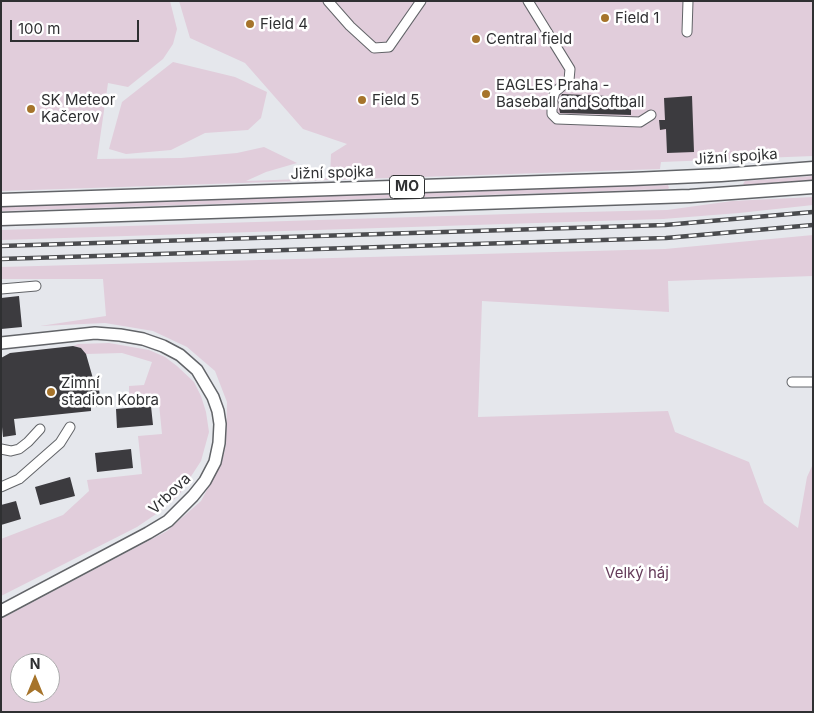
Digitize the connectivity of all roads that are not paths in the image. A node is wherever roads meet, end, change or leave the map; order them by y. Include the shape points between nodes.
1 (328, 1) edge
2 (421, 1) edge
3 (528, 1) edge
4 (688, 1) edge
5 (687, 32) dead end
6 (651, 115) dead end
7 (813, 168) edge
8 (813, 187) edge
9 (1, 200) edge
10 (1, 219) edge
11 (36, 286) dead end
12 (1, 288) edge
13 (1, 343) edge
14 (792, 382) dead end
15 (813, 382) edge
16 (70, 427) dead end
17 (40, 429) dead end
18 (1, 449) edge
19 (1, 487) edge
20 (1, 611) edge

1 - 2 street via 374,48 389,47
3 - 6 street via 570,69 569,80 555,92 552,102 552,114 557,119 640,122
4 - 5 street
7 - 9 highway, Jižní spojka / MO via 632,179
8 - 10 highway, MO via 663,197
11 - 12 street
13 - 20 main road, Vrbova via 95,333 143,339 163,346 180,355 206,383 220,424 215,462 194,496 168,521
14 - 15 street
16 - 19 street via 60,443 19,479
17 - 18 street via 19,448 11,451

